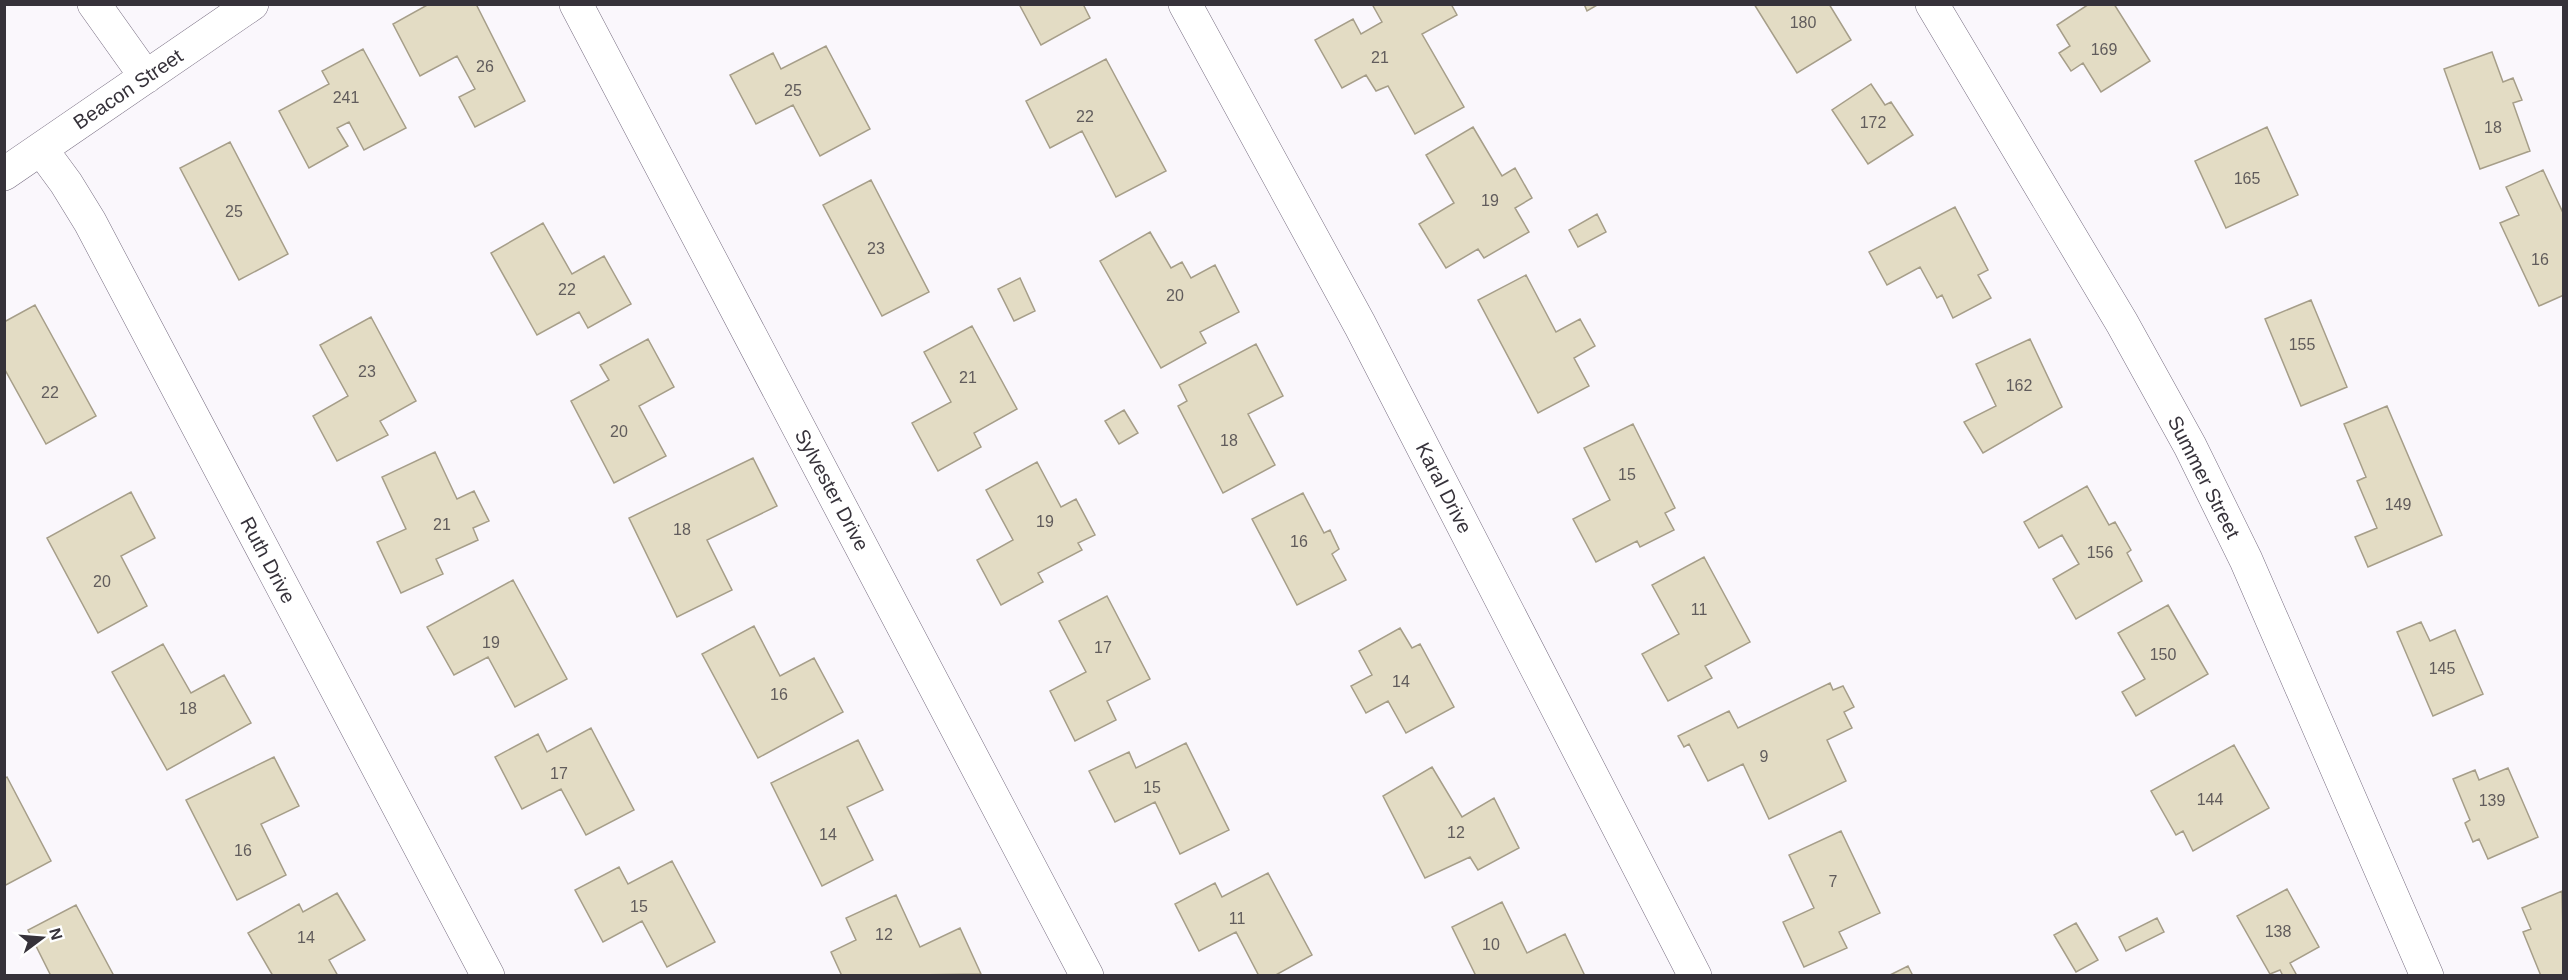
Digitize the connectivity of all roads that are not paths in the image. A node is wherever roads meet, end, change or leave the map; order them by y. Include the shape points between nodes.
1 (94, 4) edge
2 (252, 4) edge
3 (576, 4) edge
4 (1185, 4) edge
5 (1932, 4) edge
6 (146, 77) junction
7 (41, 149) junction
8 (4, 174) edge
9 (488, 975) edge
10 (1087, 975) edge
11 (1695, 975) edge
12 (2427, 975) edge

1 - 6 street
2 - 6 street, Beacon Street
3 - 10 street, Sylvester Drive
4 - 11 street, Karal Drive via 1360,325
5 - 12 street, Summer Street via 2122,323 2190,446 2246,560
6 - 7 street, Beacon Street
7 - 8 street, Beacon Street
7 - 9 street, Ruth Drive via 90,222

